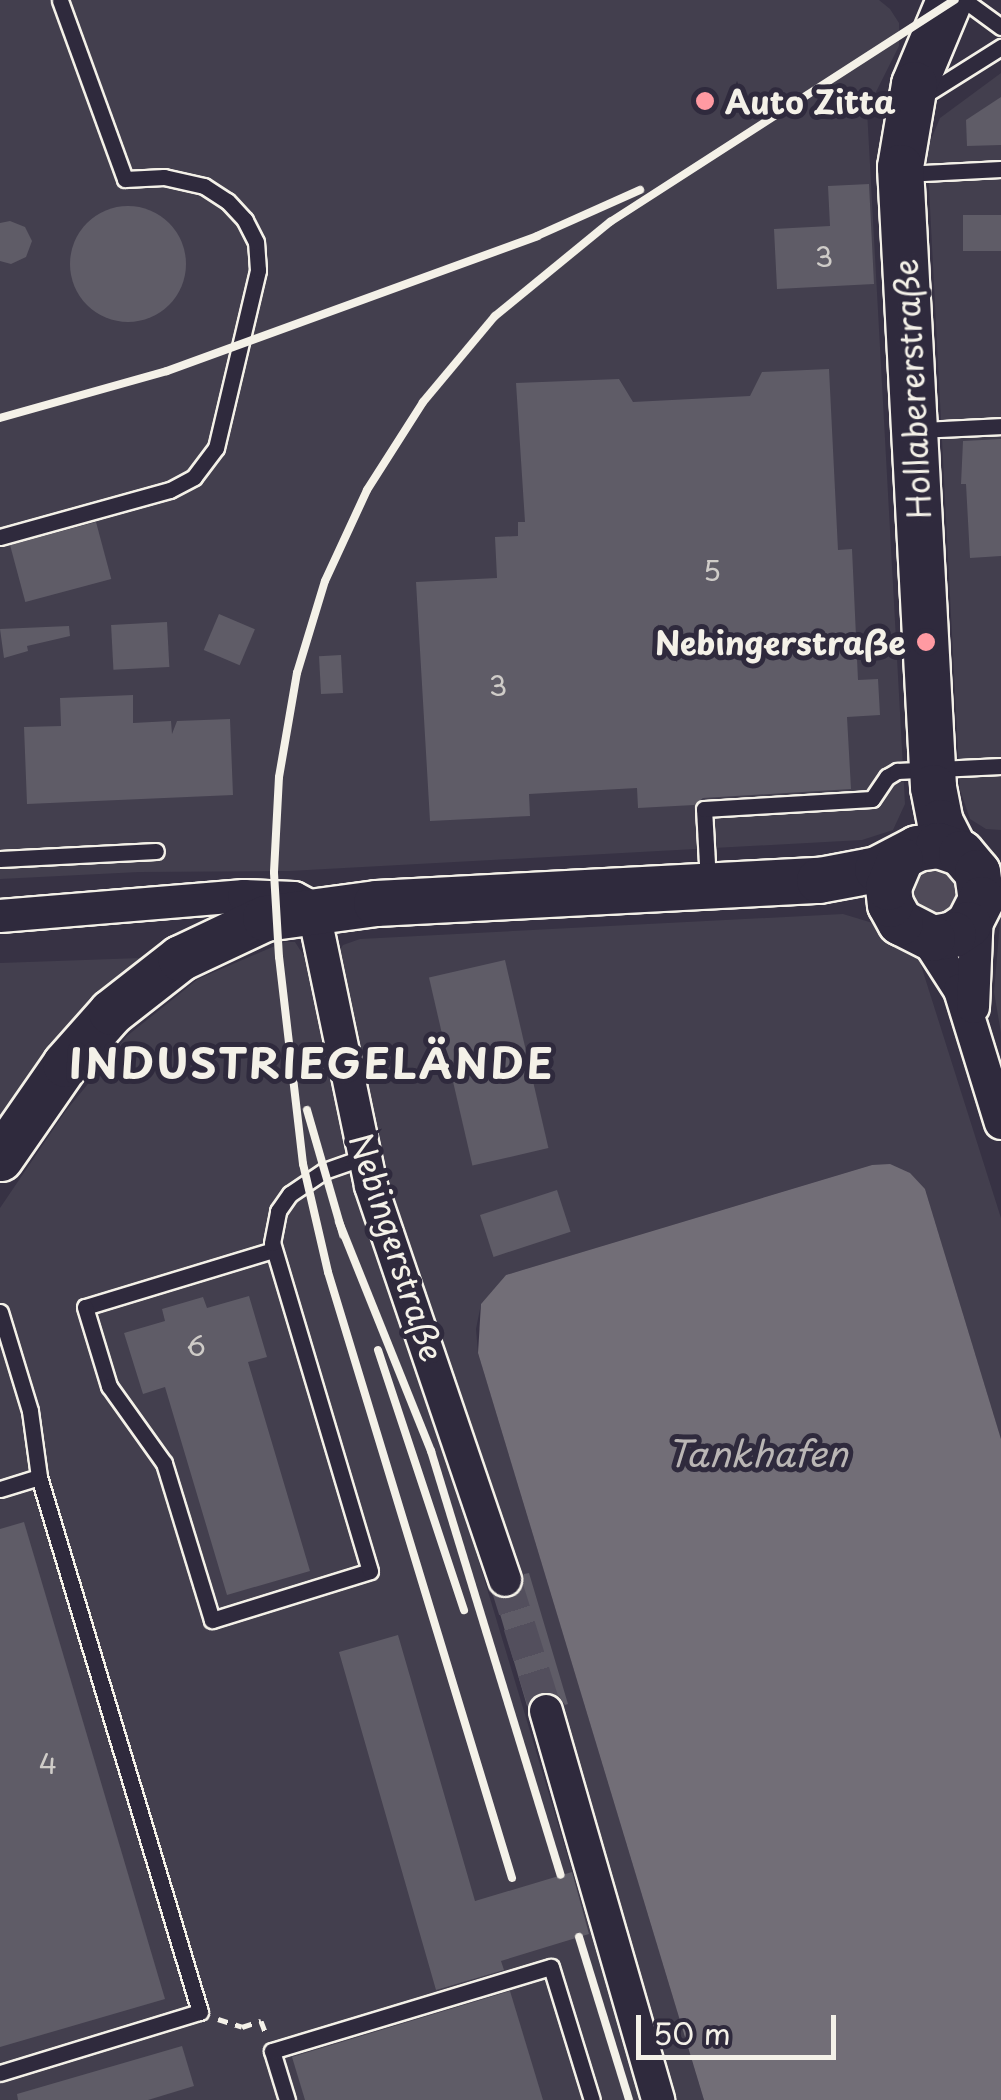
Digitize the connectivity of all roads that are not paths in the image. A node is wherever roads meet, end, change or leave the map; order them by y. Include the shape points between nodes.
1 (60, 0) edge
2 (949, 0) edge
3 (964, 0) edge
4 (1001, 27) edge
5 (1001, 47) edge
6 (908, 106) junction
7 (1001, 168) edge
8 (900, 174) junction
9 (1001, 426) edge
10 (914, 430) junction
11 (0, 536) edge
12 (1001, 766) edge
13 (932, 778) junction
14 (156, 851) dead end
15 (0, 858) edge
16 (962, 867) edge
17 (819, 880) junction
18 (708, 886) junction
19 (892, 908) junction
20 (295, 911) junction
21 (0, 916) edge
22 (926, 937) junction
23 (975, 1031) junction
24 (1001, 1123) edge
25 (364, 1157) junction
26 (0, 1158) edge
27 (272, 1250) junction
28 (0, 1312) edge
29 (39, 1477) junction
30 (0, 1489) edge
31 (505, 1580) tunnel mouth
32 (546, 1710) tunnel mouth
33 (0, 2073) edge
34 (287, 2100) edge
35 (592, 2100) edge
36 (658, 2100) edge

1 - 11 lane via 126,179 164,177 204,186 245,220 256,242 258,270 216,448 194,477 170,490
2 - 6 street, Hollabererstraße
3 - 4 lane
5 - 6 lane
6 - 8 street, Hollabererstraße
7 - 8 lane
8 - 10 street, Hollabererstraße
9 - 10 lane
10 - 13 street, Hollabererstraße
12 - 13 lane
13 - 16 street, Hollabererstraße via 940,822
13 - 18 lane via 897,771 872,800 704,809
14 - 15 lane
16 - 17 street
16 - 19 street via 889,883
16 - 22 street via 960,930
16 - 23 street
17 - 18 street
17 - 19 street
18 - 20 street
19 - 22 street via 908,930
20 - 21 street via 294,898 244,896
20 - 25 street, Nebingerstraße
20 - 26 street via 196,949 126,998 65,1064
22 - 23 street via 953,976
23 - 24 street
25 - 27 lane via 324,1171 285,1198
25 - 31 street, Nebingerstraße
27 - 27 lane via 370,1571 212,1620 164,1463 109,1386 86,1307
28 - 29 lane via 30,1411
29 - 30 lane
29 - 33 lane via 200,2012
32 - 36 street
34 - 35 lane via 272,2051 551,1967

